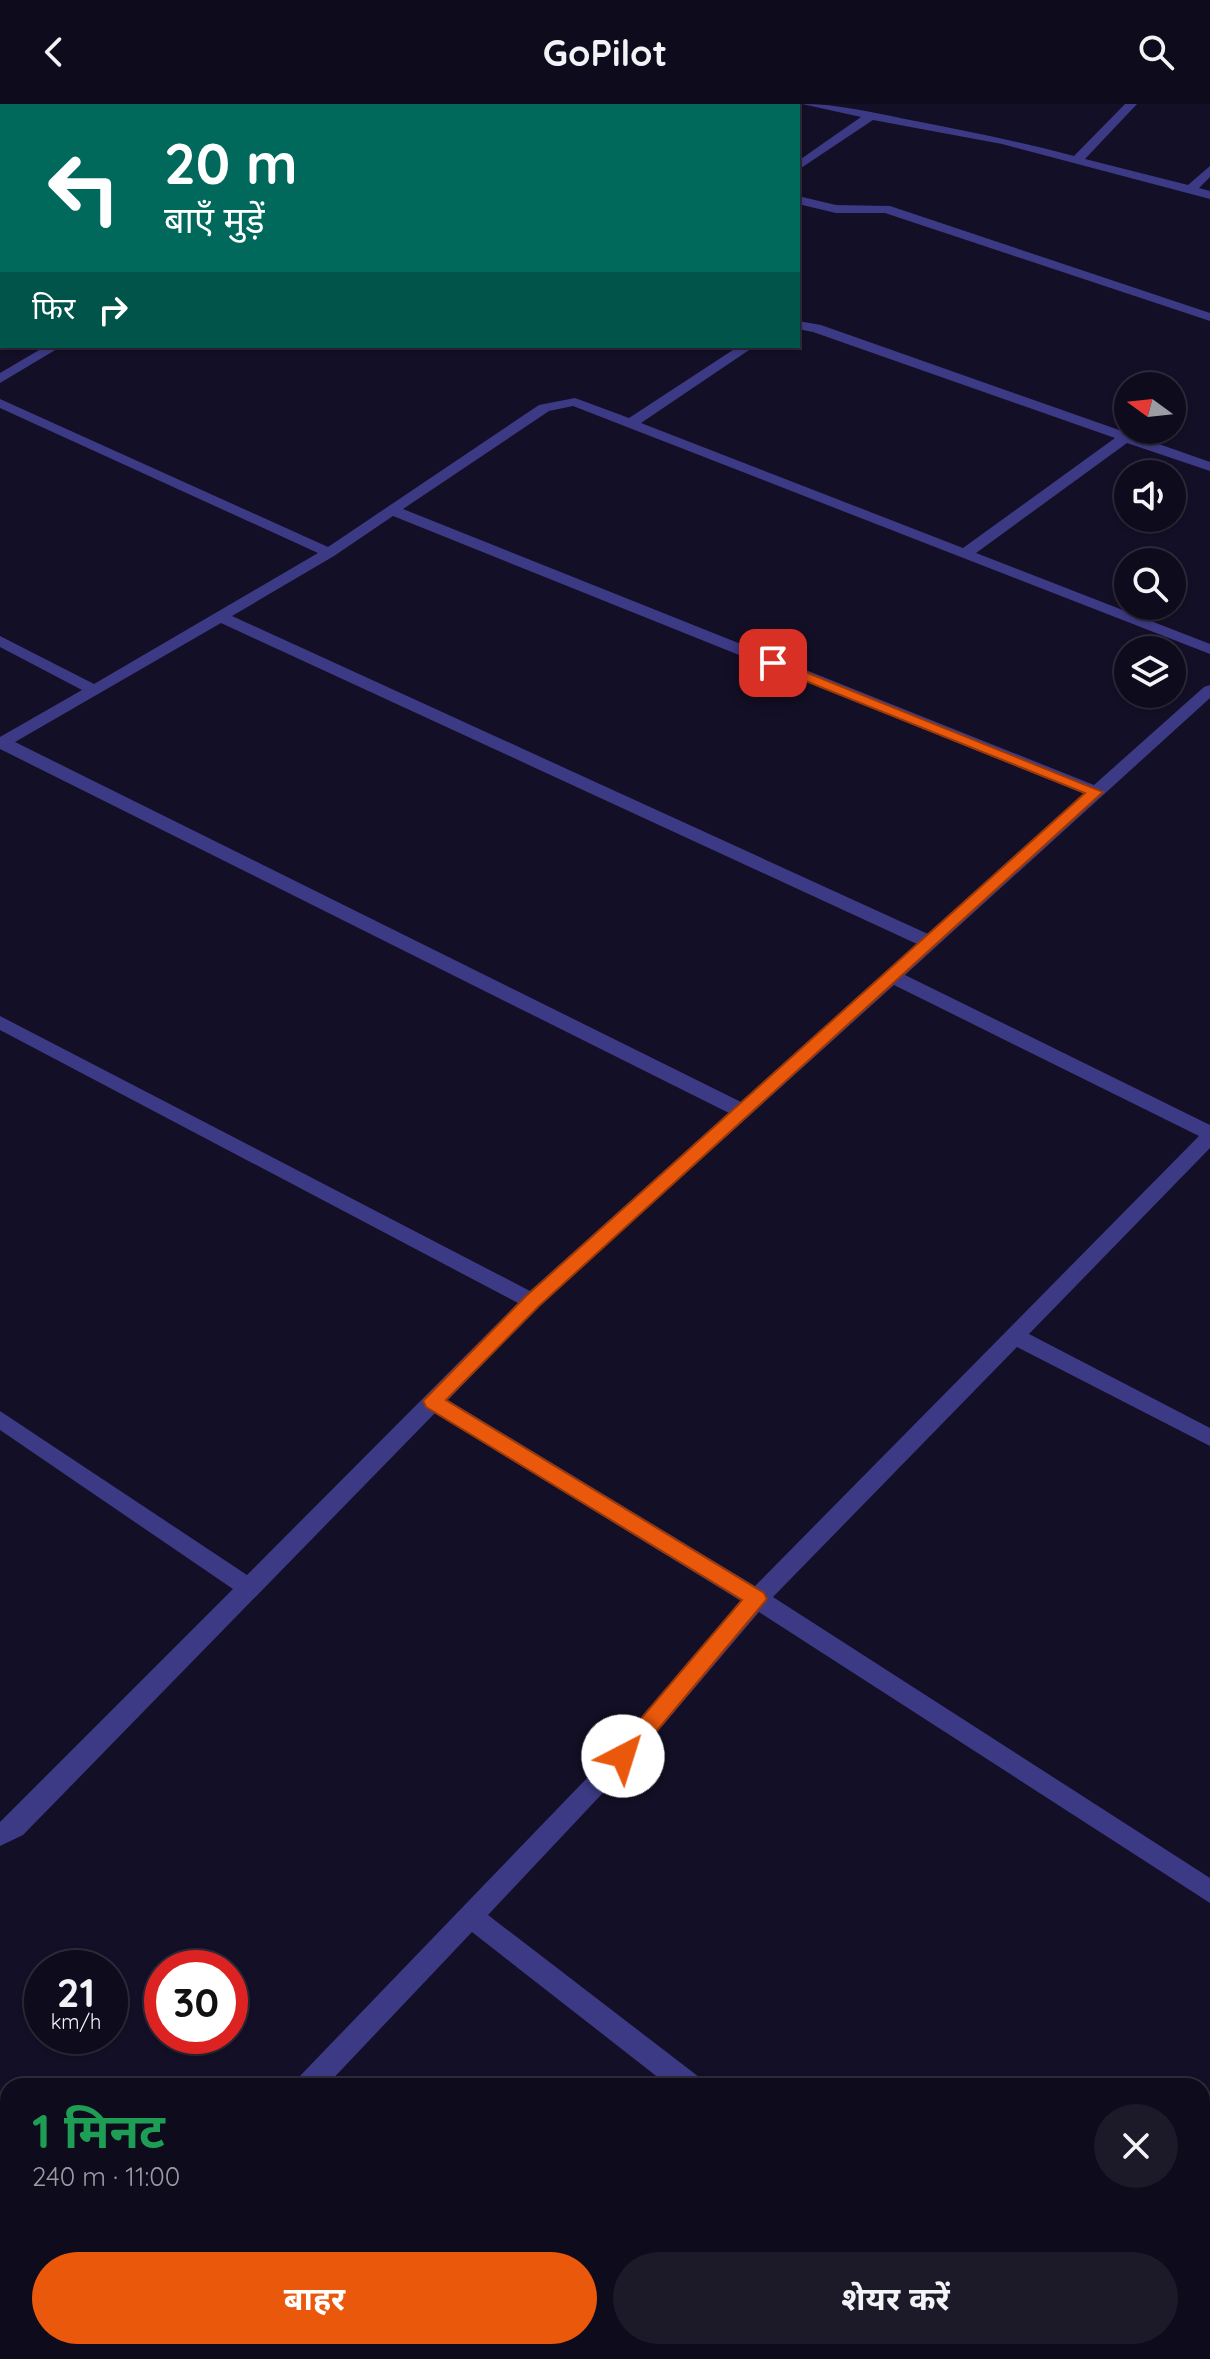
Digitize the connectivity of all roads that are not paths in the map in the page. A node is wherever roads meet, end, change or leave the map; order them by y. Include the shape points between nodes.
1 (808, 104) edge
2 (1131, 104) edge
3 (872, 115) junction
4 (1077, 160) junction
5 (800, 165) edge
6 (1210, 170) edge
7 (1191, 189) junction
8 (1210, 195) edge
9 (800, 201) edge
10 (1210, 317) edge
11 (800, 325) edge
12 (52, 348) edge
13 (745, 348) edge
14 (0, 379) edge
15 (0, 403) edge
16 (632, 422) junction
17 (1114, 433) edge
18 (1116, 444) edge
19 (1146, 444) edge
20 (1210, 467) edge
21 (392, 510) junction
22 (329, 553) junction
23 (966, 553) junction
24 (221, 617) junction
25 (0, 641) edge
26 (1210, 649) edge
27 (94, 690) junction
28 (1210, 690) edge
29 (1, 743) edge
30 (1096, 792) junction
31 (929, 942) junction
32 (891, 976) junction
33 (0, 1022) edge
34 (744, 1112) junction
35 (1210, 1135) edge
36 (532, 1301) junction
37 (1014, 1336) junction
38 (433, 1401) junction
39 (0, 1419) edge
40 (1210, 1438) edge
41 (249, 1588) junction
42 (757, 1599) junction
43 (0, 1835) edge
44 (1210, 1892) edge
45 (470, 1916) junction
46 (316, 2078) edge
47 (680, 2078) edge

1 - 3 street
2 - 4 street
3 - 4 street
3 - 5 street
4 - 7 street
6 - 7 street
7 - 8 street
9 - 10 street via 901,213
11 - 17 street
12 - 14 street
13 - 16 street
15 - 22 street
16 - 21 street via 575,402 544,408
16 - 23 street
18 - 23 street
19 - 20 street
21 - 22 street
21 - 30 street
22 - 24 street
23 - 26 street
24 - 27 street
24 - 31 street
25 - 27 street
27 - 29 street
28 - 30 street
29 - 34 street
30 - 31 street
31 - 32 street
32 - 34 street
32 - 35 street
33 - 36 street
34 - 36 street
35 - 37 street
36 - 38 street
37 - 40 street
37 - 42 street
38 - 41 street
38 - 42 street
39 - 41 street
41 - 43 street via 14,1827
42 - 44 street
42 - 45 street via 623,1756
45 - 46 street
45 - 47 street

